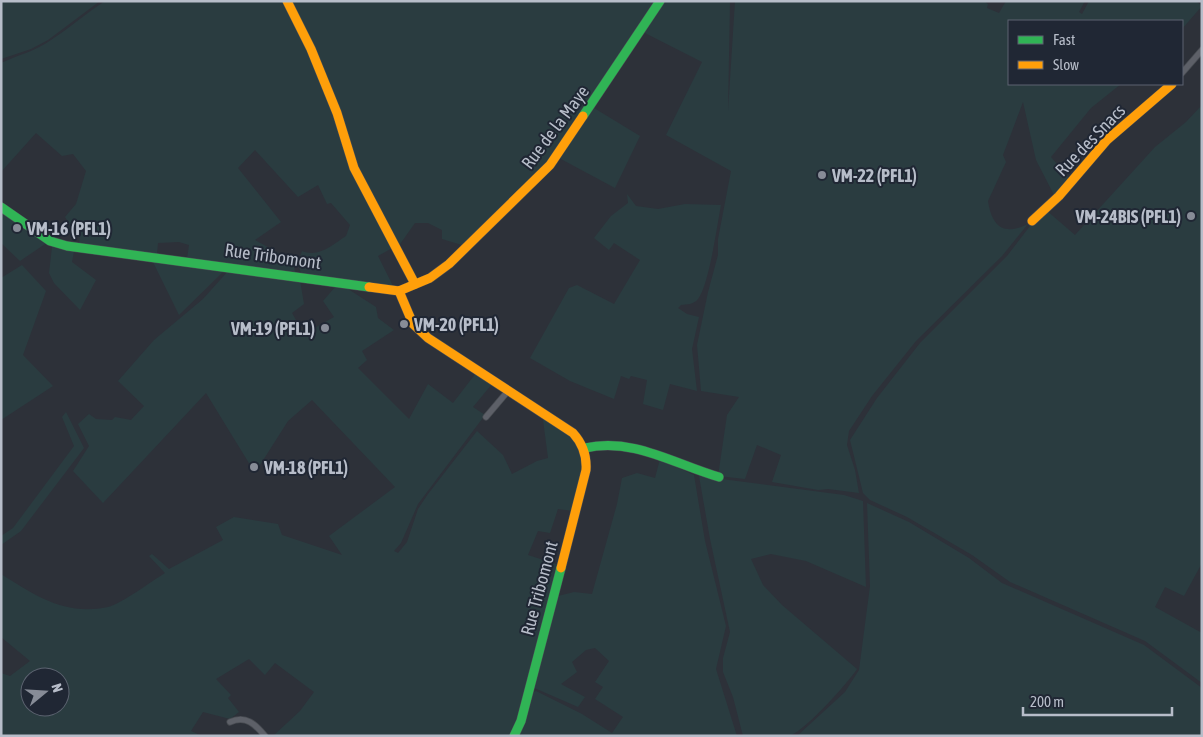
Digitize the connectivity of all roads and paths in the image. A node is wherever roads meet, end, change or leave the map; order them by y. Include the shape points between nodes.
1 (288, 1) edge
2 (660, 1) edge
3 (1202, 50) edge
4 (1183, 72) edge
5 (1171, 85) edge
6 (1, 207) edge
7 (1032, 221) dead end
8 (415, 284) junction
9 (399, 290) junction
10 (508, 391) junction
11 (486, 417) dead end
12 (585, 448) junction
13 (719, 477) dead end
14 (230, 722) dead end
15 (265, 736) edge
16 (514, 736) edge

1 - 8 street via 337,113 354,168
2 - 8 street, Rue de la Maye via 550,165 458,257 430,278
3 - 4 street
5 - 7 street, Rue des Snacs via 1108,140 1059,196
6 - 9 street, Rue Tribomont via 50,241 67,246
8 - 9 street, Rue de la Maye
9 - 10 street via 413,324 437,345
10 - 11 street
10 - 12 street via 573,433
12 - 13 street via 607,442 651,452 696,472
12 - 16 street, Rue Tribomont via 586,470 521,721
14 - 15 street via 244,719

